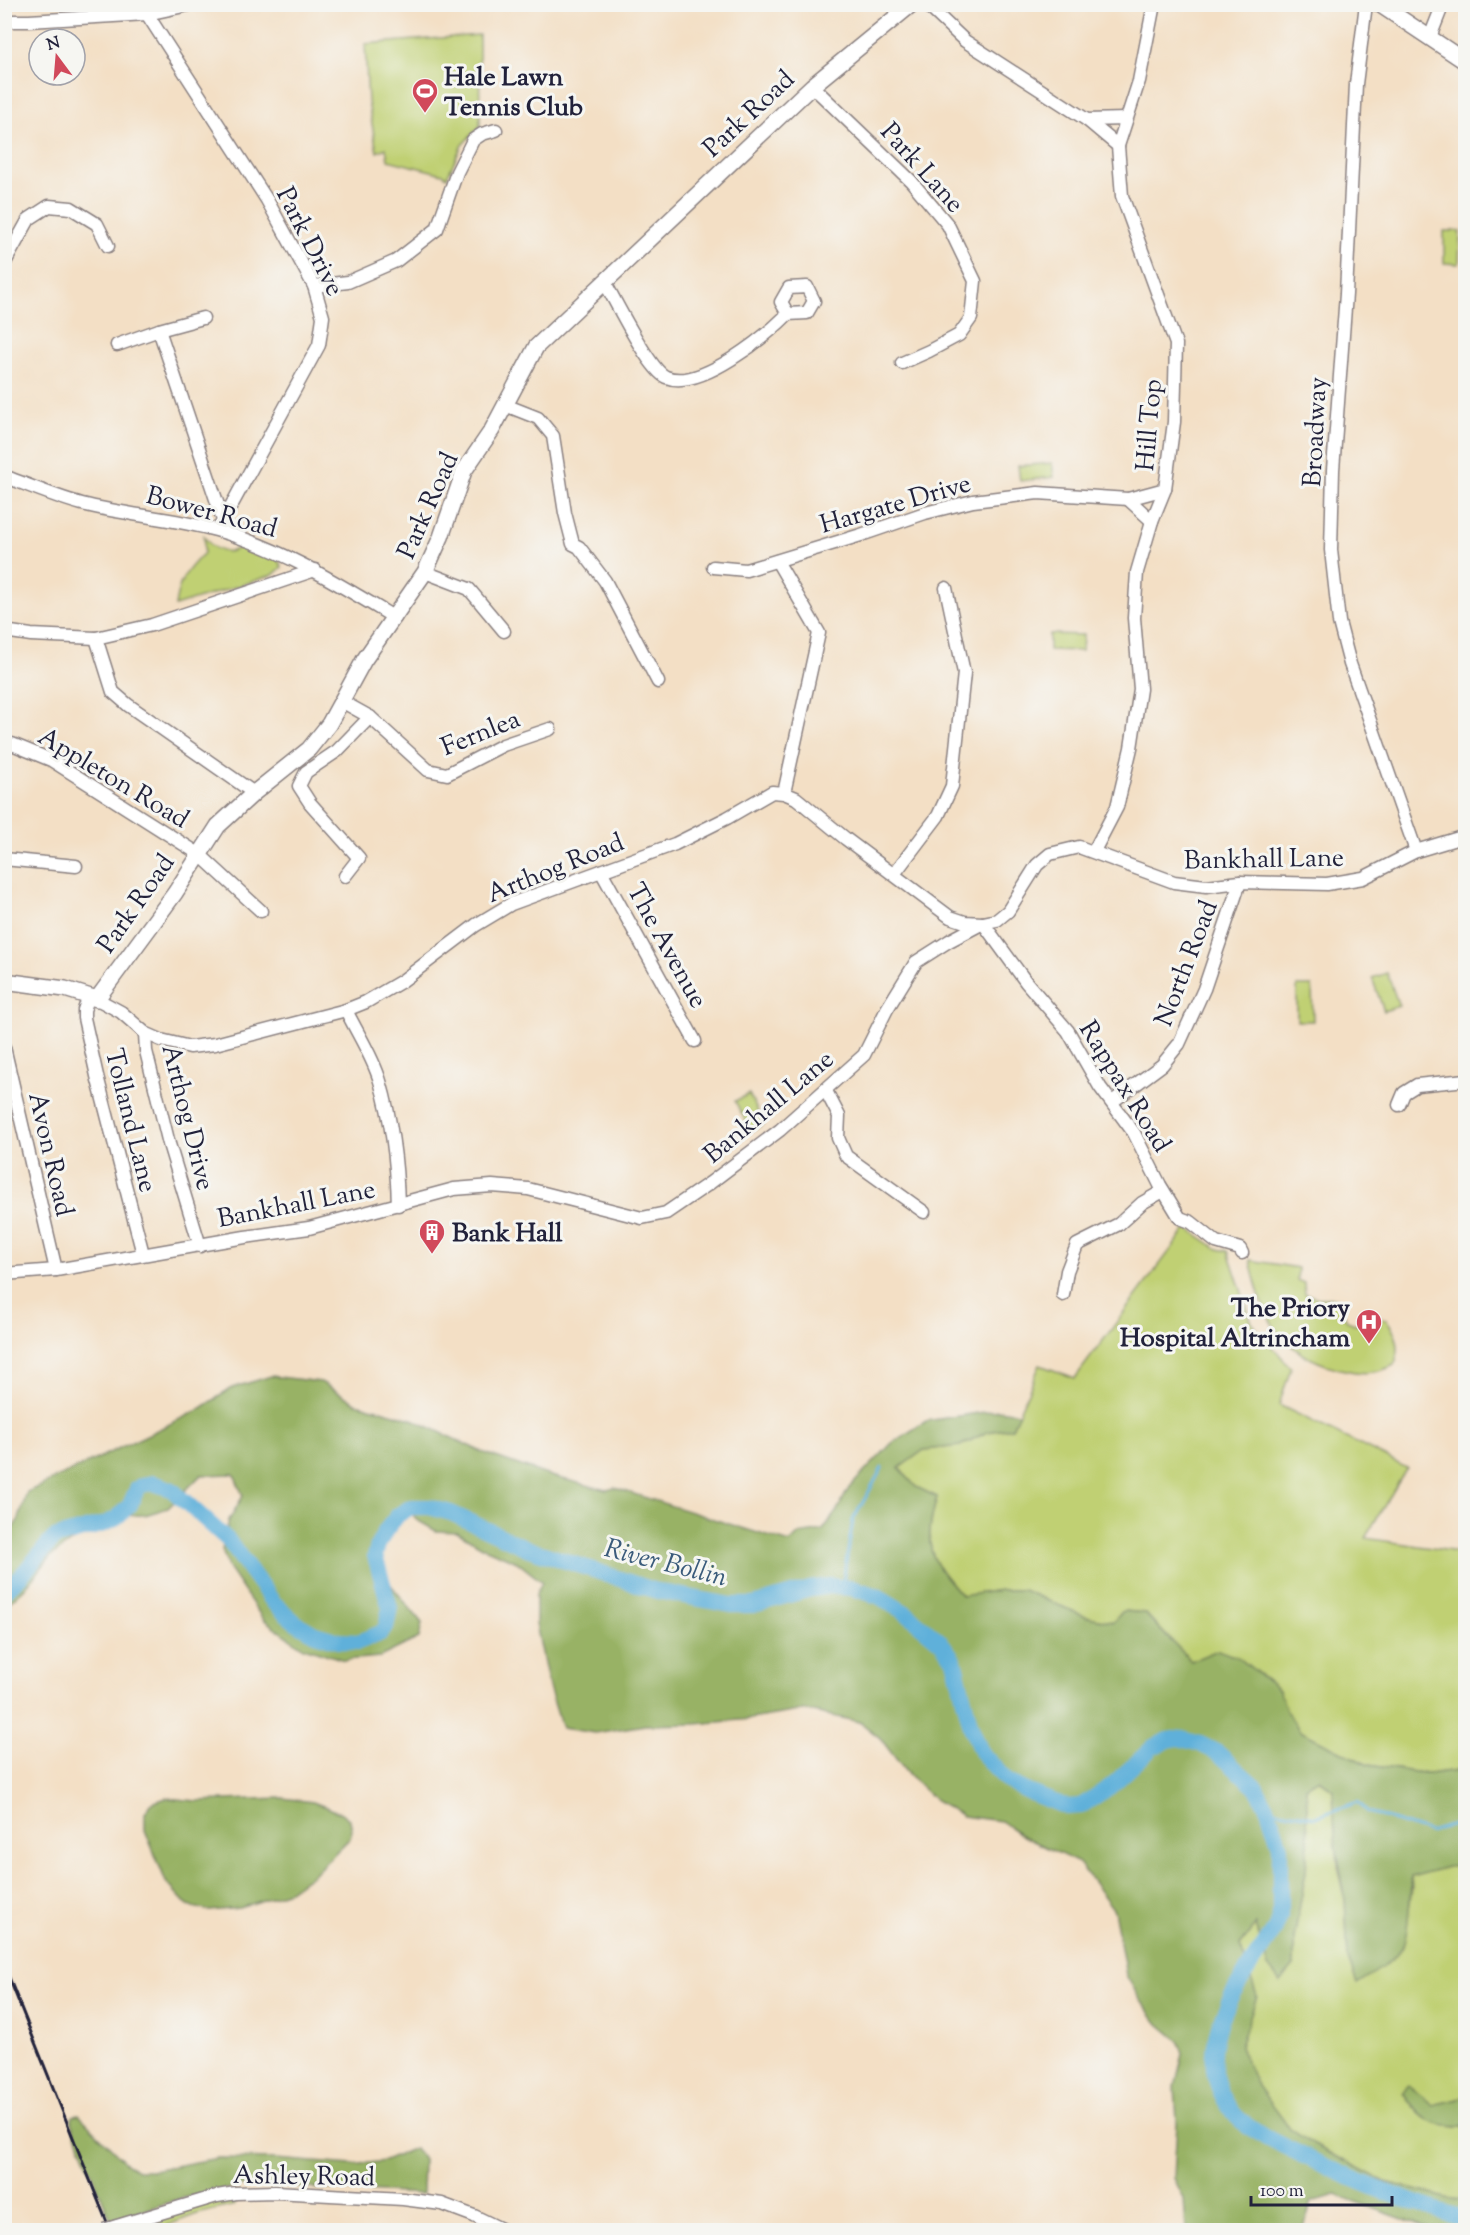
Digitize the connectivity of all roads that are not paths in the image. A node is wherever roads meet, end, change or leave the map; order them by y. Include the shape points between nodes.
1 (193, 4) edge
2 (912, 4) edge
3 (927, 4) edge
4 (1154, 4) edge
5 (1366, 4) edge
6 (1379, 4) edge
7 (1443, 4) edge
8 (147, 14) junction
9 (4, 21) edge
10 (1430, 37) junction
11 (1466, 63) edge
12 (812, 86) junction
13 (1126, 119) junction
14 (1087, 120) junction
15 (496, 130) dead end
16 (1118, 146) junction
17 (108, 246) dead end
18 (4, 264) edge
19 (604, 281) junction
20 (314, 286) junction
21 (788, 314) dead end
22 (203, 318) dead end
23 (159, 330) junction
24 (117, 345) dead end
25 (902, 363) dead end
26 (505, 405) junction
27 (4, 476) edge
28 (1165, 489) junction
29 (1128, 499) junction
30 (1152, 521) junction
31 (221, 525) junction
32 (777, 561) junction
33 (713, 567) dead end
34 (315, 570) junction
35 (425, 572) junction
36 (946, 588) dead end
37 (395, 618) junction
38 (4, 631) edge
39 (504, 631) dead end
40 (96, 638) junction
41 (658, 682) dead end
42 (343, 702) junction
43 (370, 717) junction
44 (550, 729) dead end
45 (4, 744) edge
46 (254, 793) junction
47 (784, 793) junction
48 (1463, 838) edge
49 (1416, 850) junction
50 (1094, 851) junction
51 (199, 854) junction
52 (4, 859) edge
53 (76, 866) dead end
54 (601, 871) junction
55 (894, 874) junction
56 (345, 876) dead end
57 (1240, 882) junction
58 (261, 910) dead end
59 (983, 923) junction
60 (4, 981) edge
61 (93, 997) junction
62 (346, 1010) junction
63 (145, 1033) junction
64 (695, 1041) dead end
65 (4, 1047) edge
66 (1466, 1080) edge
67 (826, 1091) junction
68 (1112, 1102) junction
69 (1399, 1105) dead end
70 (1163, 1191) junction
71 (398, 1205) junction
72 (924, 1212) dead end
73 (200, 1246) junction
74 (1242, 1253) dead end
75 (143, 1254) junction
76 (56, 1270) junction
77 (4, 1275) edge
78 (1063, 1295) dead end
79 (104, 2230) edge
80 (503, 2230) edge

1 - 8 street
2 - 12 main road, Park Road
3 - 14 street via 965,41
4 - 13 street, Hill Top via 1139,81
5 - 49 street, Broadway via 1356,84 1331,550 1339,622 1350,663
6 - 10 main road
7 - 10 street
8 - 9 street
8 - 20 street, Park Drive via 267,200
10 - 11 main road
12 - 19 main road, Park Road
12 - 25 street, Park Lane via 911,181 948,225 975,281 971,318 959,335
13 - 14 street
13 - 16 street, Hill Top
14 - 16 street
15 - 20 street via 473,140 437,229 396,261 348,282
16 - 28 street, Hill Top via 1122,196 1176,344 1174,422
17 - 18 street via 97,224 71,208 49,206 29,219
19 - 21 street via 650,360 665,377 686,380 712,369 767,335
19 - 26 main road, Park Road via 536,347
20 - 31 street, Park Drive via 323,317 319,345
22 - 23 street
23 - 24 street
23 - 31 street
26 - 35 main road, Park Road via 464,471
26 - 41 street via 538,418 553,436 573,544 605,581
27 - 31 street, Bower Road via 82,504
28 - 29 street, Hargate Drive
28 - 30 street, Hill Top
29 - 30 street
29 - 32 street, Hargate Drive via 1038,493 973,501
30 - 50 street, Hill Top via 1137,572 1134,618 1140,689 1131,748 1117,807
31 - 34 street, Bower Road
32 - 33 street, Hargate Drive via 746,570
32 - 47 street via 819,633
34 - 37 street, Bower Road
34 - 40 street via 152,625
35 - 37 main road, Park Road
35 - 39 street via 470,590
36 - 55 street via 964,673 952,786 938,816
37 - 42 main road, Park Road via 364,660
38 - 40 street
40 - 46 street via 113,692
42 - 43 street, Fernlea
42 - 46 main road, Park Road via 309,749
43 - 44 street, Fernlea via 428,770 447,774 503,745
43 - 56 street via 337,751 306,772 299,786 359,858
45 - 51 street, Appleton Road via 51,760
46 - 51 main road, Park Road via 218,825
47 - 54 street, Arthog Road via 772,792 675,843
47 - 55 street via 796,798
48 - 49 street, Bankhall Lane
49 - 57 street, Bankhall Lane via 1363,878 1327,884
50 - 57 street, Bankhall Lane via 1174,882 1206,886
50 - 59 street, Bankhall Lane via 1079,847 1050,854 1037,865 1008,911 997,920
51 - 58 street, Appleton Road
51 - 61 main road, Park Road via 175,893
52 - 53 street
54 - 62 street, Arthog Road via 534,894 495,913 402,981
54 - 64 street, The Avenue
55 - 59 street via 950,917
57 - 68 street, North Road via 1204,989 1179,1044 1162,1065
59 - 67 street, Bankhall Lane via 916,962 864,1055
59 - 68 street, Rappax Road via 1068,1031
60 - 61 main road
61 - 63 street, Arthog Road via 121,1012
61 - 75 street, Tolland Lane via 84,1010 84,1018
62 - 63 street, Arthog Road via 202,1046 177,1045
62 - 71 street via 380,1080 392,1130
63 - 73 street, Arthog Drive via 169,1144
65 - 76 street, Avon Road
66 - 69 street via 1426,1083 1409,1089
67 - 71 street, Bankhall Lane via 710,1184 666,1213 642,1218 528,1189 492,1186 454,1189
67 - 72 street via 839,1116 838,1138 846,1156
68 - 70 street, Rappax Road via 1134,1133
70 - 74 street, Rappax Road via 1180,1218 1216,1242
70 - 78 street via 1119,1224 1077,1245
71 - 73 street, Bankhall Lane via 309,1228
73 - 75 street, Bankhall Lane
75 - 76 street, Bankhall Lane
76 - 77 street, Bankhall Lane
79 - 80 street, Ashley Road, bridge via 217,2196 255,2192 442,2204

